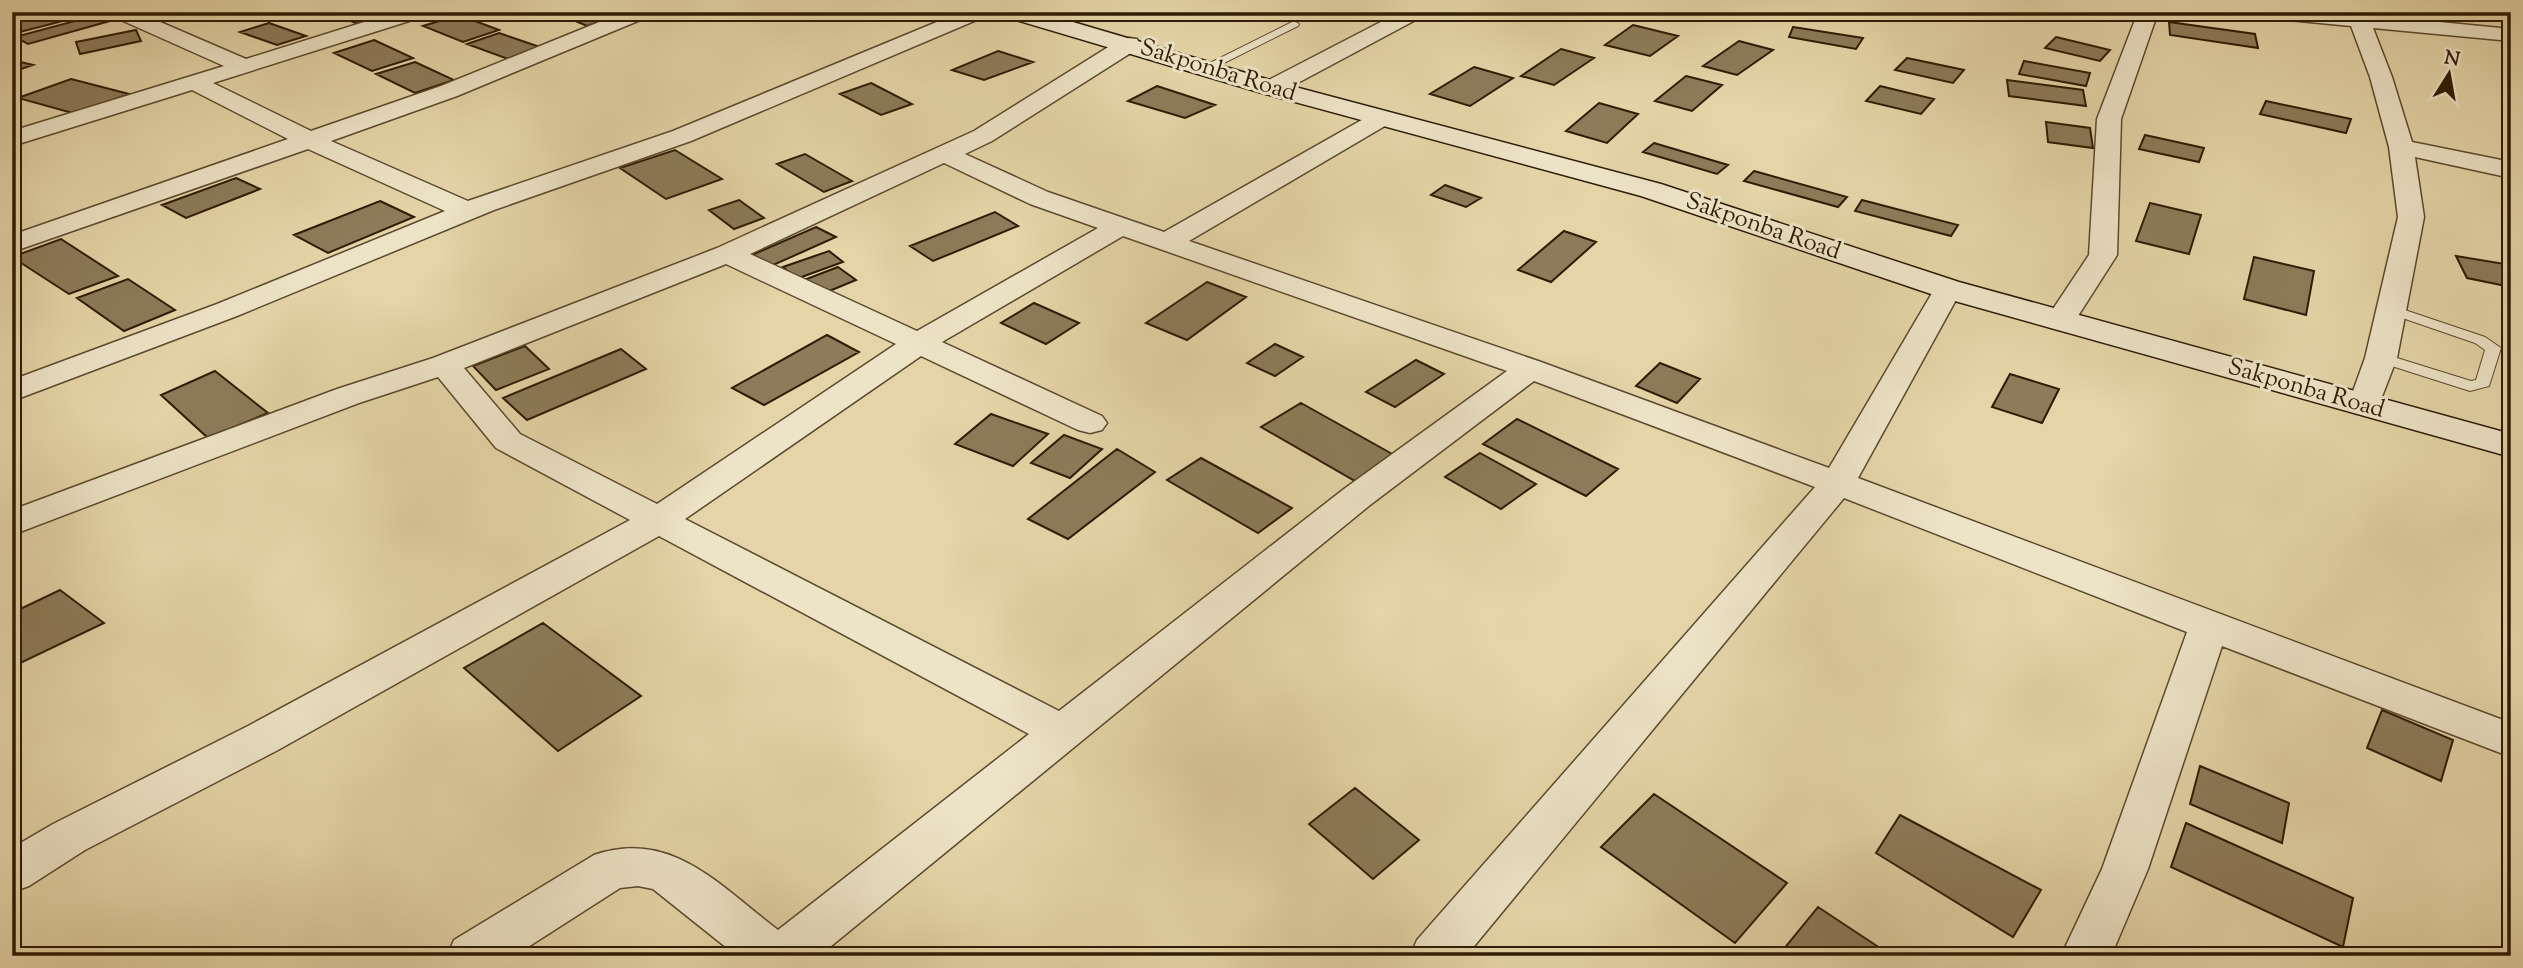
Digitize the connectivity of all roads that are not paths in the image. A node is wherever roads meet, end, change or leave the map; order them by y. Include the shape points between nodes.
1 (119, 12) edge
2 (418, 12) edge
3 (643, 12) edge
4 (979, 12) edge
5 (1416, 12) edge
6 (2148, 12) edge
7 (2269, 12) edge
8 (2464, 12) edge
9 (1023, 13) edge
10 (2360, 21) junction
11 (1294, 24) dead end
12 (2480, 32) junction
13 (2511, 35) edge
14 (1129, 44) junction
15 (246, 67) junction
16 (1206, 68) junction
17 (195, 83) junction
18 (1271, 88) junction
19 (1382, 118) junction
20 (12, 139) edge
21 (309, 139) junction
22 (2401, 148) junction
23 (943, 153) junction
24 (2511, 170) edge
25 (468, 211) junction
26 (1119, 227) junction
27 (1166, 243) junction
28 (12, 244) edge
29 (727, 254) junction
30 (1948, 289) junction
31 (2390, 309) junction
32 (2060, 321) junction
33 (919, 343) junction
34 (2381, 358) junction
35 (444, 365) junction
36 (1530, 369) junction
37 (12, 391) edge
38 (2364, 405) junction
39 (1090, 423) dead end
40 (2511, 446) edge
41 (1838, 483) junction
42 (659, 520) junction
43 (12, 523) edge
44 (2209, 626) junction
45 (1060, 731) junction
46 (2511, 741) edge
47 (12, 872) edge
48 (472, 956) edge
49 (774, 956) edge
50 (782, 956) edge
51 (1435, 956) edge
52 (2086, 956) edge

1 - 15 street
2 - 15 street
3 - 21 street via 449,91
4 - 25 street via 682,136
5 - 18 street
6 - 32 street via 2109,120 2103,255
7 - 10 street
8 - 12 street
9 - 14 main road, Sakponba Road
10 - 12 street
10 - 22 street
11 - 16 lane
12 - 13 street
14 - 16 main road, Sakponba Road
14 - 23 street via 983,136
15 - 17 street
16 - 18 main road, Sakponba Road
17 - 20 street
17 - 21 street
18 - 19 main road, Sakponba Road
19 - 27 street
19 - 30 main road, Sakponba Road via 1651,190
21 - 25 street
21 - 28 street
22 - 24 street
22 - 31 street via 2411,217
23 - 26 street via 1039,198
23 - 29 street
25 - 37 street via 227,310
26 - 27 street
26 - 33 street
27 - 36 street
29 - 33 street
29 - 35 street
30 - 32 main road, Sakponba Road
30 - 41 street
31 - 34 street
31 - 34 lane via 2493,348 2483,383 2470,386
32 - 38 main road, Sakponba Road
33 - 39 street
33 - 42 street
34 - 38 street
35 - 42 street via 508,441
35 - 43 street via 348,396
36 - 41 street
36 - 45 street via 1357,497
38 - 40 main road, Sakponba Road
41 - 44 street
41 - 51 street
42 - 45 street
42 - 47 street via 263,738 69,837
44 - 46 street
44 - 52 street via 2125,869
45 - 50 street
48 - 49 street via 611,869 638,866 666,872

